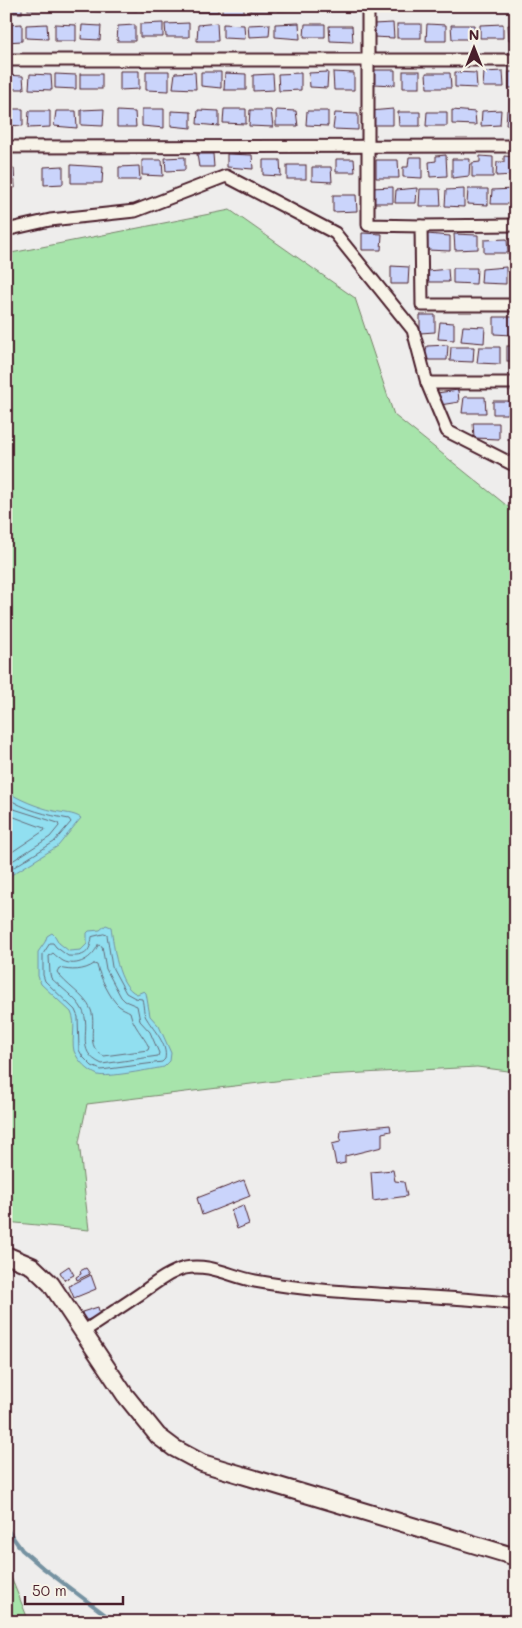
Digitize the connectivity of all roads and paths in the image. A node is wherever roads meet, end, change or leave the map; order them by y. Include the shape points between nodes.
1 (368, 6) edge
2 (6, 60) edge
3 (368, 60) junction
4 (516, 60) edge
5 (367, 146) junction
6 (516, 146) edge
7 (6, 147) edge
8 (516, 225) edge
9 (421, 226) junction
10 (6, 230) edge
11 (516, 305) edge
12 (427, 383) junction
13 (516, 383) edge
14 (516, 466) edge
15 (6, 1255) edge
16 (516, 1304) edge
17 (83, 1332) junction
18 (516, 1557) edge

1 - 3 street
2 - 3 street
3 - 4 street
3 - 5 street
5 - 6 street
5 - 7 street
5 - 9 street via 368,225
8 - 9 street
9 - 11 street via 422,305
10 - 12 street via 50,220 136,211 226,176 335,233 413,330
12 - 13 street
12 - 14 street via 447,431
15 - 17 street via 32,1266 42,1275
16 - 17 street via 322,1290 254,1281 196,1266 182,1268 164,1277
17 - 18 street via 125,1395 158,1436 202,1463

